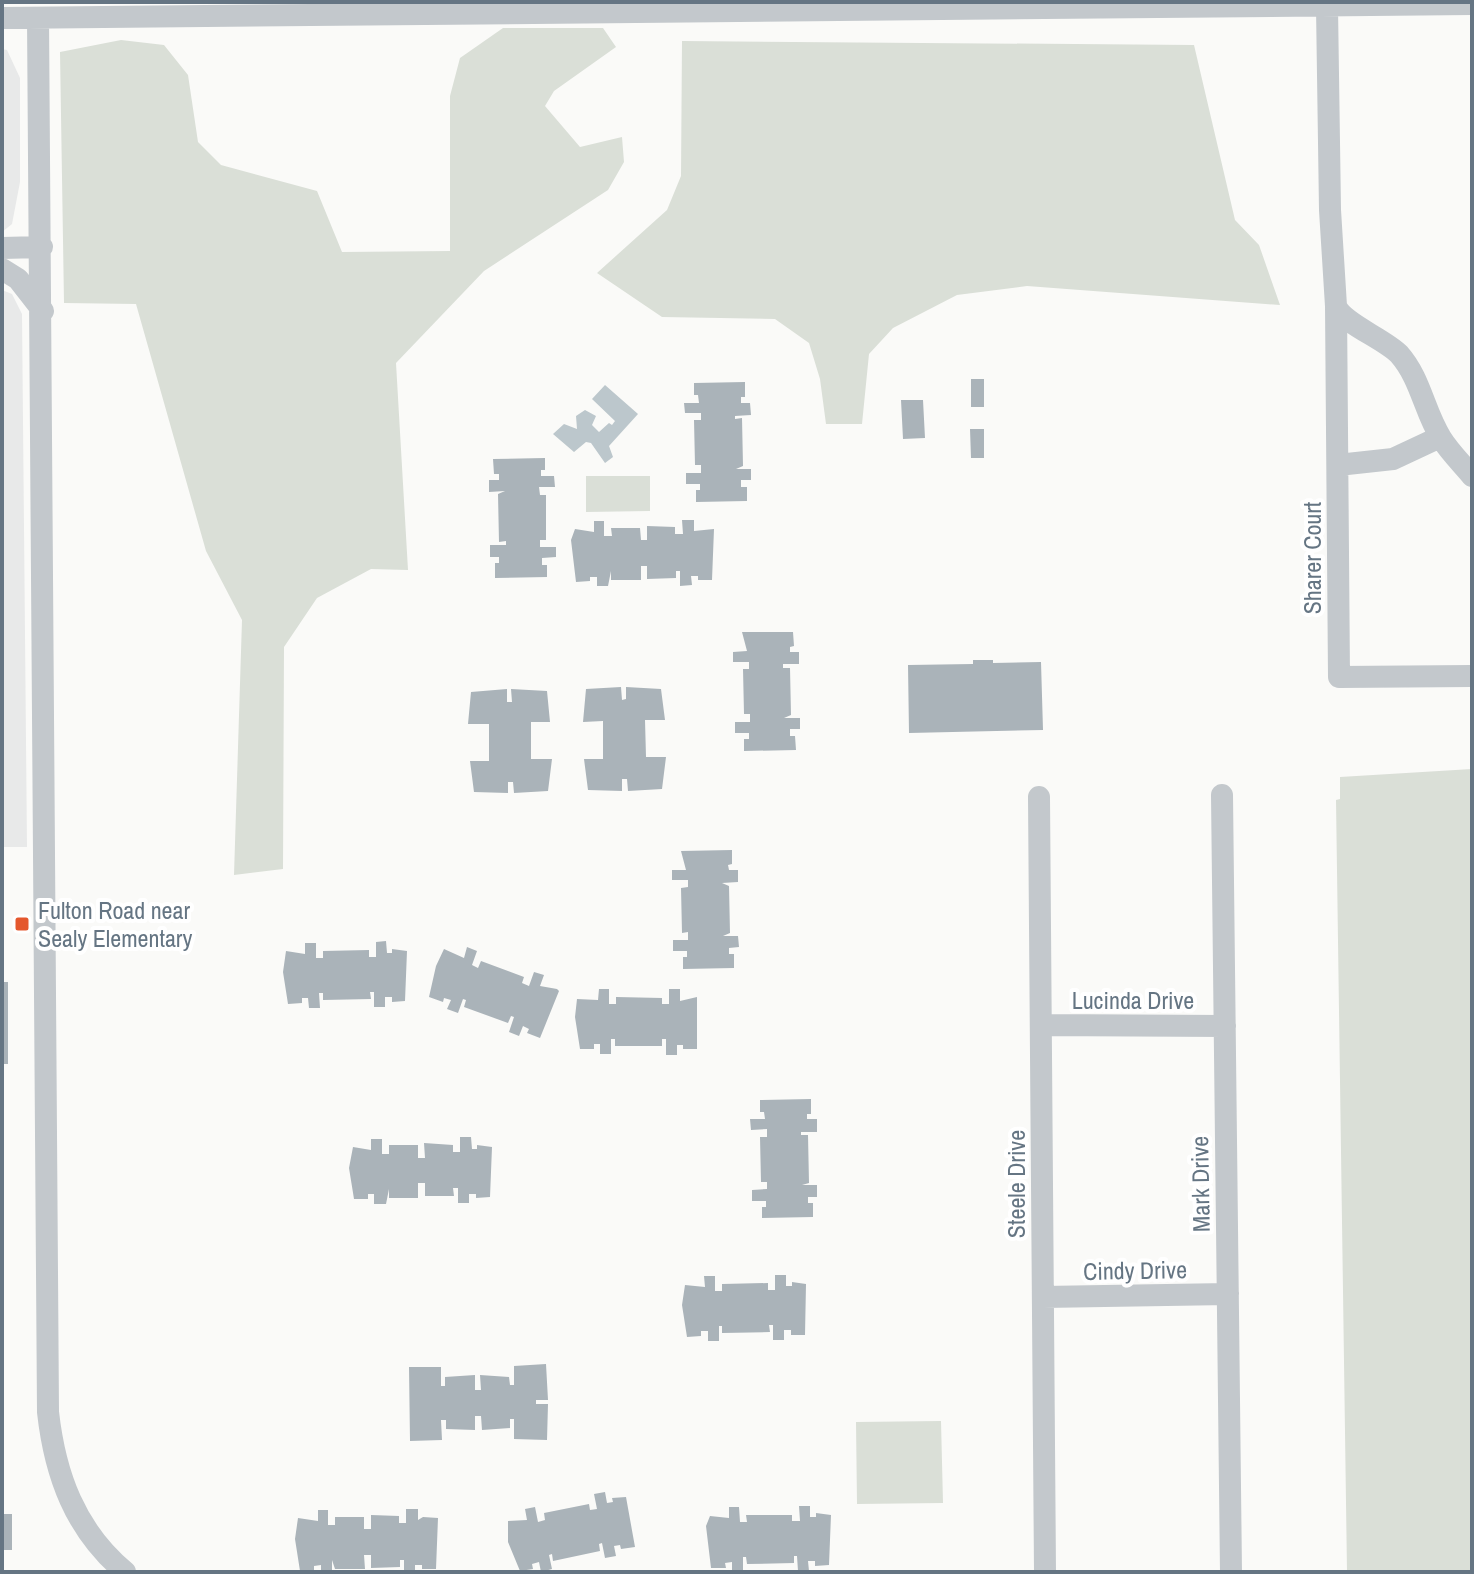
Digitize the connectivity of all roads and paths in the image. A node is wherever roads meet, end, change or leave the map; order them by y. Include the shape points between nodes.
1 (1472, 4) edge
2 (1327, 7) junction
3 (2, 18) edge
4 (38, 18) junction
5 (42, 247) junction
6 (2, 248) edge
7 (2, 269) edge
8 (1336, 306) junction
9 (43, 311) junction
10 (1440, 437) junction
11 (1338, 465) junction
12 (1472, 476) edge
13 (1472, 676) edge
14 (1222, 795) dead end
15 (1039, 797) dead end
16 (1041, 1025) junction
17 (1225, 1026) junction
18 (1228, 1294) junction
19 (1043, 1297) junction
20 (125, 1572) edge
21 (1045, 1572) edge
22 (1231, 1572) edge

1 - 2 street
2 - 4 street
2 - 8 street, Sharer Court
3 - 4 street
4 - 5 street
5 - 6 street
5 - 9 street
7 - 9 street via 18,279
8 - 10 street via 1344,319 1375,335 1406,363
8 - 11 street, Sharer Court
9 - 20 street via 48,1412 57,1466 86,1532
10 - 11 street via 1393,459
10 - 12 street
11 - 13 street, Sharer Court via 1339,677
14 - 17 street, Mark Drive
15 - 16 street, Steele Drive
16 - 17 street, Lucinda Drive
16 - 19 street, Steele Drive
17 - 18 street, Mark Drive
18 - 19 street, Cindy Drive
18 - 22 street, Mark Drive
19 - 21 street, Steele Drive

